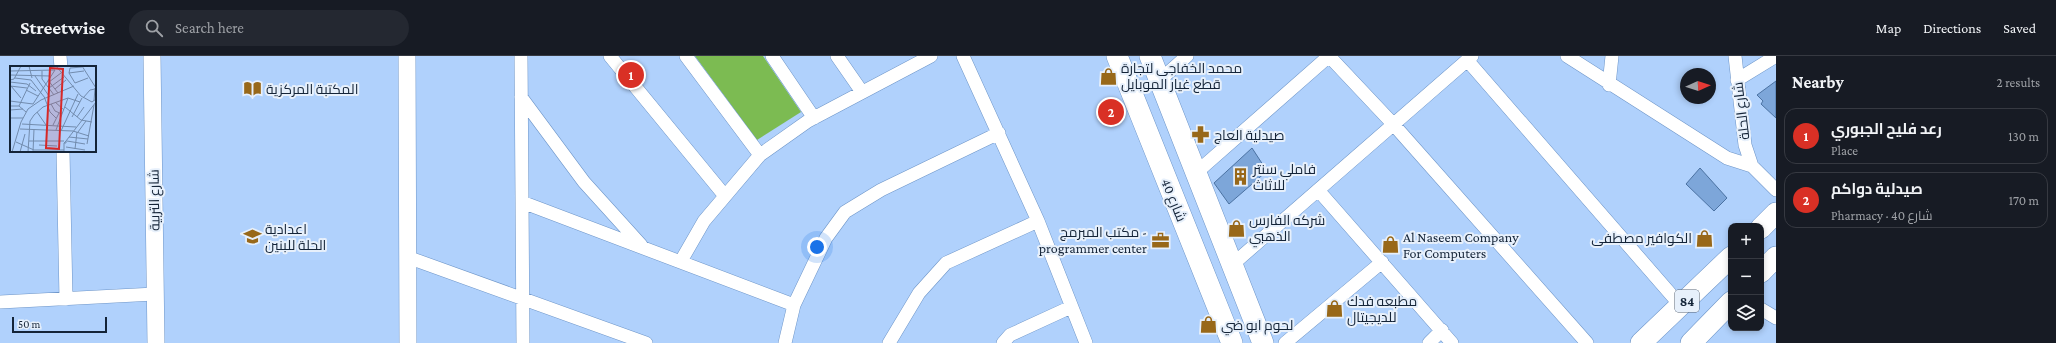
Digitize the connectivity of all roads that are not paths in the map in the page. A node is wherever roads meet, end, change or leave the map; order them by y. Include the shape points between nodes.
1 (60, 56) edge
2 (152, 56) edge
3 (407, 56) edge
4 (521, 56) edge
5 (610, 56) edge
6 (686, 56) edge
7 (772, 56) edge
8 (837, 56) edge
9 (931, 56) edge
10 (964, 56) edge
11 (1117, 56) edge
12 (1150, 56) edge
13 (1187, 56) edge
14 (1329, 56) edge
15 (1567, 56) edge
16 (1612, 56) edge
17 (1735, 56) edge
18 (1776, 56) edge
19 (1470, 58) edge
20 (61, 66) edge
21 (1161, 80) junction
22 (1737, 80) junction
23 (1609, 85) junction
24 (862, 92) junction
25 (521, 97) junction
26 (814, 118) junction
27 (1394, 125) junction
28 (999, 133) junction
29 (63, 152) edge
30 (760, 155) junction
31 (1752, 166) junction
32 (1198, 172) junction
33 (1318, 190) junction
34 (1776, 190) edge
35 (726, 196) junction
36 (522, 202) junction
37 (1776, 213) edge
38 (1038, 221) junction
39 (1764, 225) edge
40 (642, 246) junction
41 (1776, 256) edge
42 (407, 257) junction
43 (1729, 259) edge
44 (681, 261) junction
45 (1382, 262) junction
46 (1233, 264) junction
47 (1764, 269) edge
48 (155, 294) junction
49 (66, 299) junction
50 (523, 299) junction
51 (0, 302) edge
52 (794, 304) junction
53 (1728, 305) edge
54 (1681, 306) junction
55 (1071, 307) junction
56 (1764, 311) edge
57 (1776, 318) edge
58 (1442, 330) junction
59 (156, 343) edge
60 (408, 343) edge
61 (523, 343) edge
62 (646, 343) edge
63 (785, 343) edge
64 (889, 343) edge
65 (1003, 343) edge
66 (1086, 343) edge
67 (1232, 343) edge
68 (1263, 343) edge
69 (1285, 343) edge
70 (1429, 343) edge
71 (1452, 343) edge
72 (1587, 343) edge
73 (1642, 343) edge
74 (1691, 343) edge

1 - 20 street
2 - 48 street, شارع التربية
3 - 42 street
4 - 25 street
5 - 35 street
6 - 30 street
7 - 26 street
8 - 24 street
9 - 24 street
10 - 28 street
11 - 67 main road, شارع 40
12 - 21 main road
13 - 21 street
14 - 27 street
14 - 32 street
15 - 23 street
16 - 23 street
17 - 22 street, شارع الحلة
18 - 22 street
19 - 27 street
19 - 54 street
21 - 32 main road
22 - 31 street, شارع الحلة via 1745,145
23 - 31 street via 1727,158
24 - 26 street
25 - 36 street
25 - 40 street via 584,182
26 - 30 street
27 - 33 street
27 - 72 street
28 - 38 street
28 - 52 street via 881,190 845,212 826,238
29 - 49 street
30 - 35 street
31 - 34 street
32 - 46 main road
33 - 45 street
33 - 46 street
35 - 44 street via 704,221
36 - 40 street
36 - 50 street
37 - 39 main road
38 - 55 street
38 - 64 street via 946,263 919,293
40 - 44 street
41 - 47 main road
42 - 50 street
42 - 60 street
43 - 54 main road, 84
44 - 52 street
45 - 58 street
45 - 69 street
46 - 68 main road
48 - 49 street
48 - 59 street, شارع التربية
49 - 51 street
50 - 61 street
50 - 62 street
52 - 63 street
53 - 74 main road, 84
54 - 73 main road, 84
55 - 65 street via 1010,335
55 - 66 street
56 - 57 street
58 - 70 street
58 - 71 street

